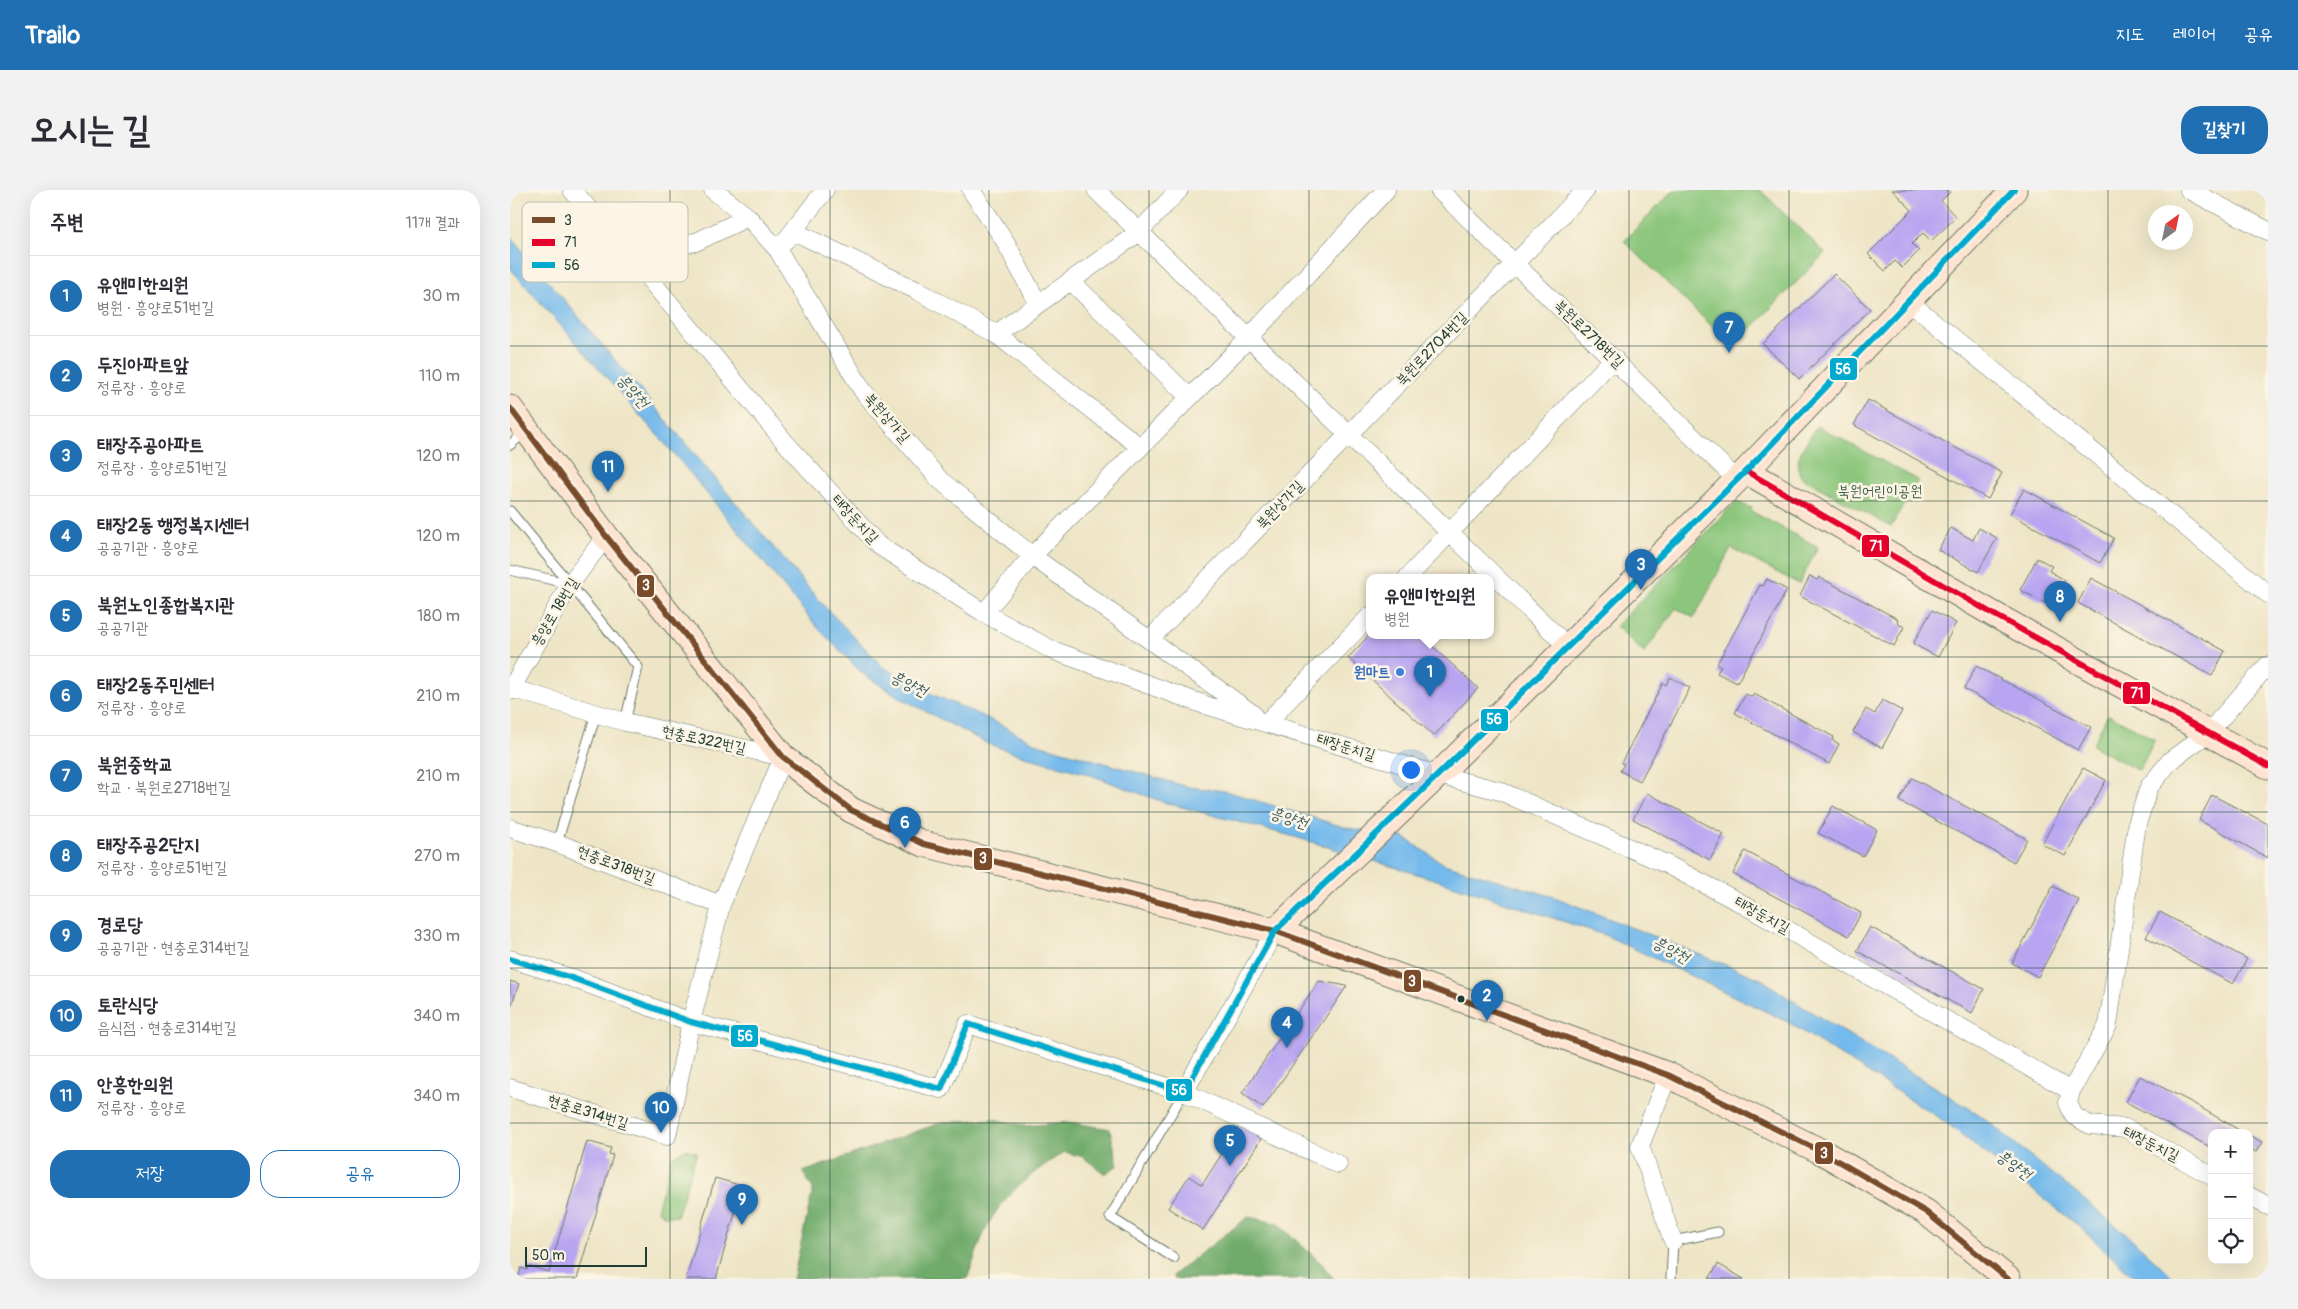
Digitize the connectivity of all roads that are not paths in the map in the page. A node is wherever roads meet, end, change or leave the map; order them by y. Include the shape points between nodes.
1 (572, 190) edge
2 (713, 190) edge
3 (825, 190) edge
4 (970, 190) edge
5 (1096, 190) edge
6 (1179, 190) edge
7 (1386, 190) edge
8 (1439, 190) edge
9 (1586, 190) edge
10 (2014, 190) edge
11 (2190, 190) edge
12 (583, 202) edge
13 (748, 217) junction
14 (2268, 230) edge
15 (793, 231) junction
16 (1138, 232) junction
17 (688, 243) edge
18 (778, 250) junction
19 (1515, 263) junction
20 (1071, 281) junction
21 (653, 282) edge
22 (1908, 301) junction
23 (1038, 304) junction
24 (996, 334) junction
25 (1248, 339) junction
26 (1614, 358) junction
27 (1189, 397) junction
28 (510, 408) edge
29 (1348, 435) junction
30 (518, 437) edge
31 (1140, 447) junction
32 (1742, 475) junction
33 (510, 511) edge
34 (1452, 533) junction
35 (606, 536) junction
36 (1032, 556) junction
37 (510, 570) edge
38 (1411, 574) edge
39 (1494, 574) edge
40 (1494, 574) edge
41 (570, 584) junction
42 (2268, 594) edge
43 (984, 613) junction
44 (1366, 620) edge
45 (1150, 640) junction
46 (1568, 647) junction
47 (2268, 665) edge
48 (510, 689) edge
49 (596, 714) junction
50 (624, 722) junction
51 (1266, 723) junction
52 (2208, 732) junction
53 (783, 757) junction
54 (2268, 766) edge
55 (1432, 781) junction
56 (510, 828) edge
57 (557, 843) junction
58 (721, 905) junction
59 (1275, 932) junction
60 (510, 960) edge
61 (691, 1022) junction
62 (1668, 1076) junction
63 (510, 1088) edge
64 (2071, 1091) junction
65 (1184, 1092) junction
66 (1338, 1164) dead end
67 (2208, 1174) edge
68 (2253, 1198) edge
69 (2268, 1206) edge
70 (1718, 1232) dead end
71 (1672, 1241) junction
72 (1174, 1258) dead end
73 (2006, 1278) edge
74 (1671, 1279) edge

1 - 12 street, 태장둔치길
2 - 13 street, 북원상가길
3 - 15 street
4 - 23 street via 1005,242
5 - 16 street
6 - 16 street
7 - 25 street
8 - 19 street, 북원로2718번길
9 - 19 street, 북원로2704번길
10 - 22 street
11 - 14 street
13 - 17 street
13 - 18 street, 북원상가길
15 - 18 street
15 - 24 street via 916,290
16 - 20 street
16 - 25 street
18 - 36 street, 북원상가길 via 863,391 939,479
19 - 26 street, 북원로2718번길
19 - 29 street, 북원로2704번길
20 - 23 street
20 - 27 street
21 - 43 street, 태장둔치길 via 784,440 878,545
22 - 32 street
22 - 42 street
23 - 24 street
24 - 31 street
25 - 27 street
25 - 29 street
26 - 32 street, 북원로2718번길
26 - 34 street
27 - 31 street
28 - 30 street
29 - 34 street
29 - 45 street, 북원상가길
30 - 35 street
31 - 36 street
32 - 46 street
32 - 52 street
33 - 41 lane
34 - 38 street
34 - 39 street
35 - 41 street, 흥양로 18번길
35 - 53 street
36 - 43 street
36 - 45 street, 북원상가길
37 - 41 lane
40 - 46 street
41 - 48 street, 흥양로 18번길
41 - 50 lane via 638,667
43 - 51 street, 태장둔치길 via 1052,650 1205,705
44 - 51 street
45 - 51 street, 북원상가길
46 - 55 street
47 - 52 street
48 - 49 street, 현충로322번길
49 - 50 street, 현충로322번길
49 - 57 lane
50 - 53 street, 현충로322번길
51 - 55 street, 태장둔치길
52 - 54 street
52 - 64 street via 2171,760 2149,787 2137,824 2108,1025
53 - 58 street
53 - 59 street via 851,810 924,844
55 - 59 street
55 - 64 street, 태장둔치길 via 1500,790 1666,864
56 - 57 street, 현충로318번길
57 - 58 street, 현충로318번길
58 - 61 street
59 - 62 street
59 - 65 street
60 - 61 street via 572,978
61 - 63 street, 현충로314번길 via 666,1136
61 - 65 street via 941,1089 968,1024
62 - 71 street via 1640,1146
62 - 73 street via 1822,1152 1926,1212
64 - 67 street, 태장둔치길 via 2068,1104 2074,1116 2090,1125 2125,1128
65 - 66 street
65 - 72 lane via 1110,1217
68 - 69 street
70 - 71 lane
71 - 74 lane

